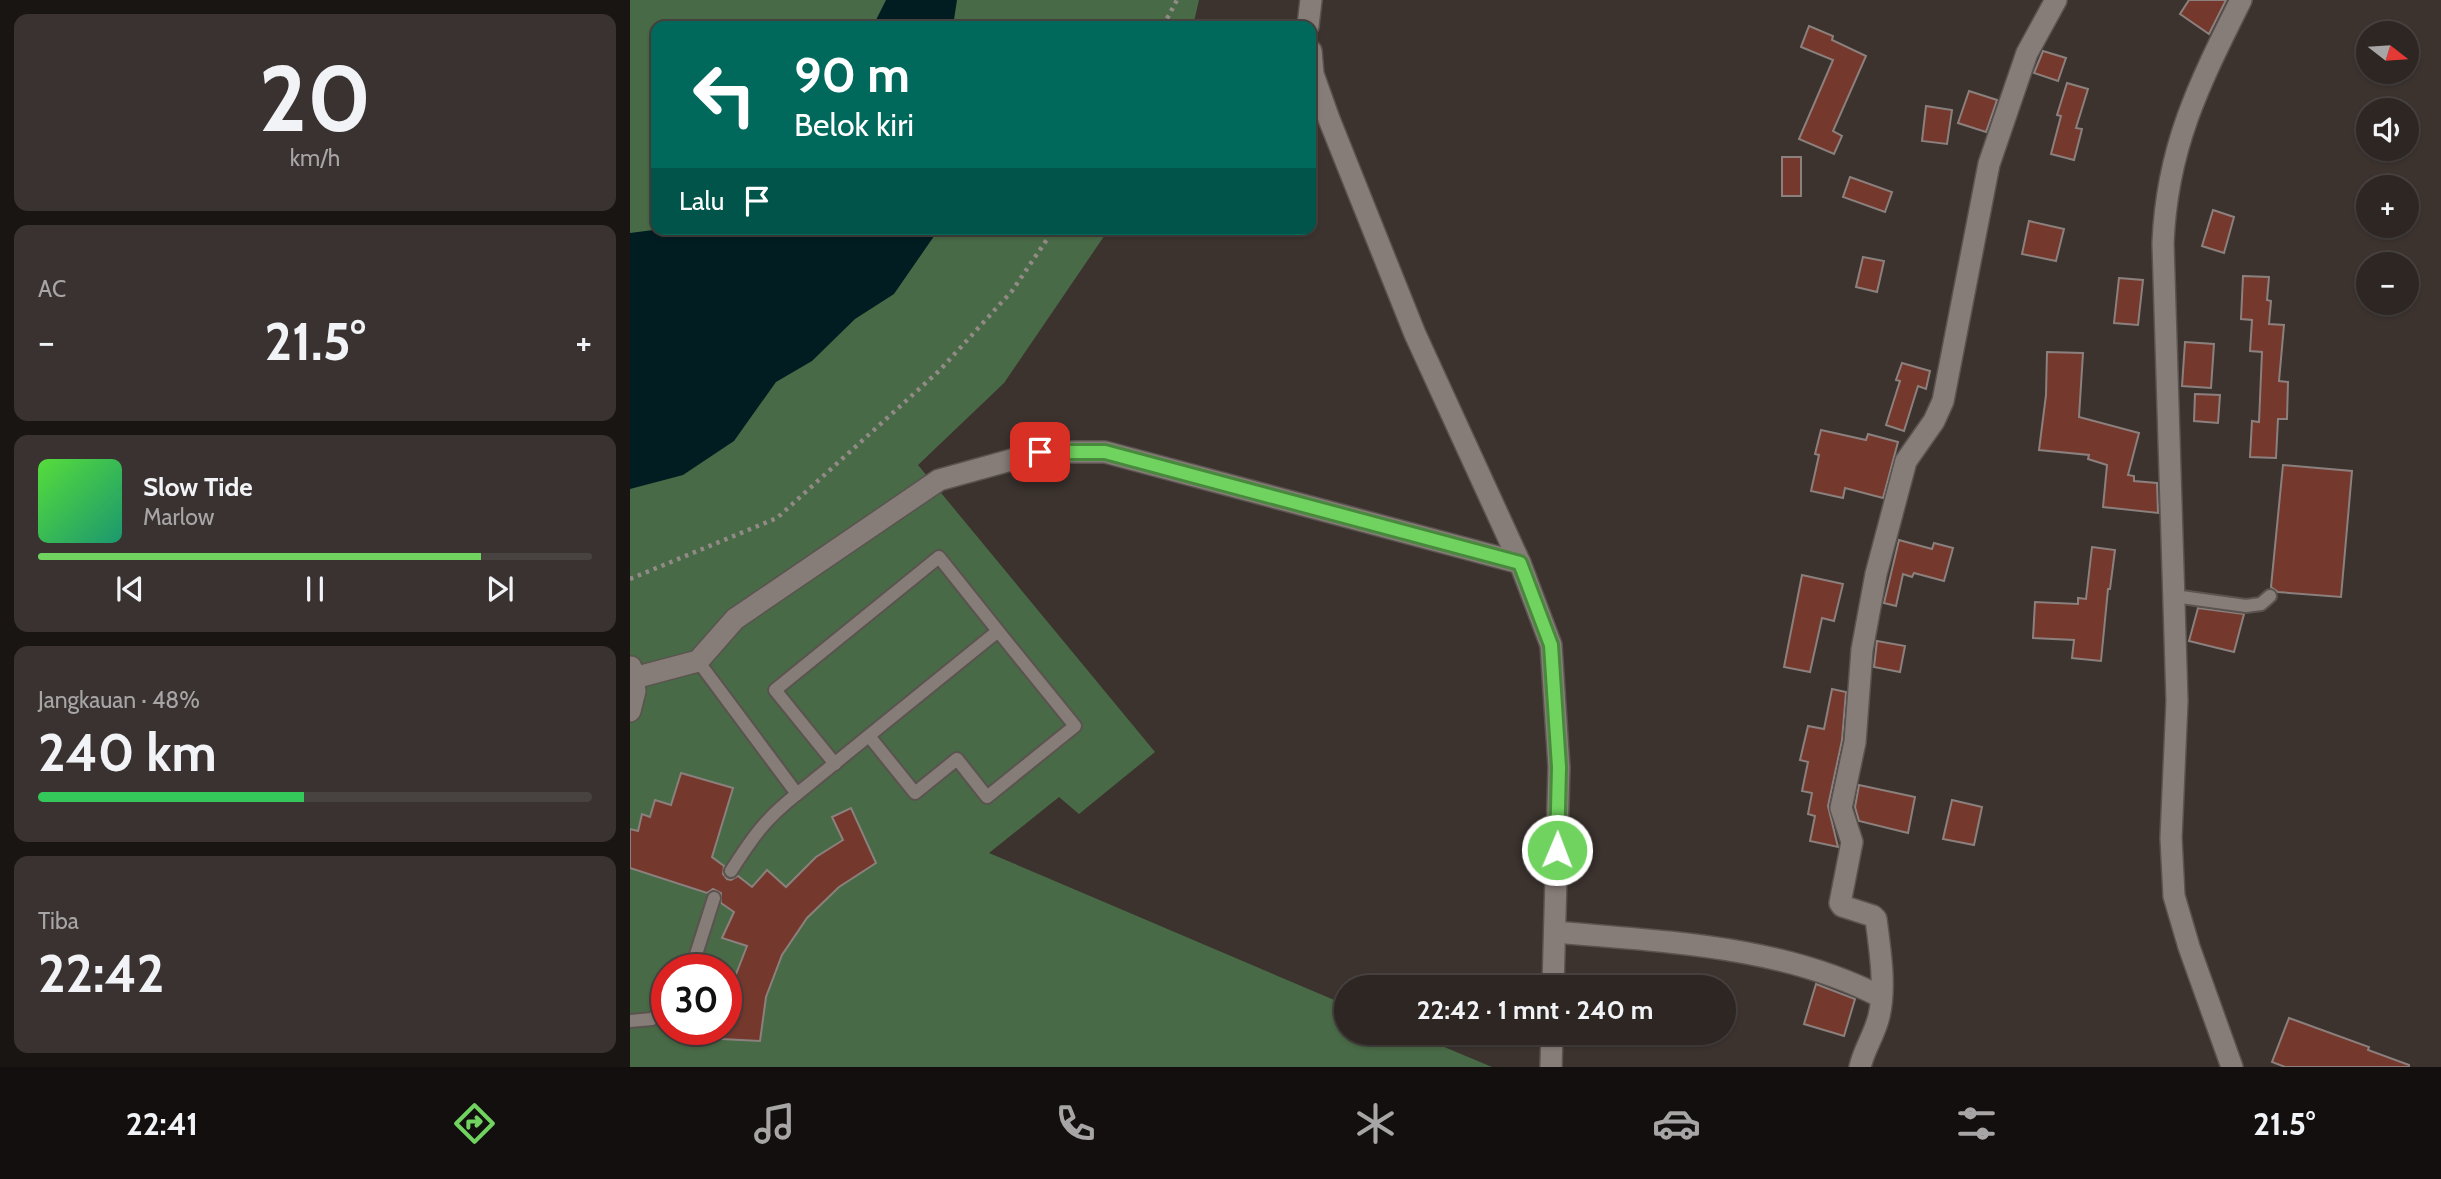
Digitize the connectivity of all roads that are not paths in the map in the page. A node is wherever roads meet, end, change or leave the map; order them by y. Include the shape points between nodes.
1 (1311, 0) edge
2 (2056, 0) edge
3 (2241, 0) edge
4 (1309, 21) edge
5 (1316, 82) edge
6 (1520, 563) junction
7 (2174, 596) junction
8 (2270, 596) dead end
9 (998, 631) junction
10 (698, 661) junction
11 (632, 672) edge
12 (630, 711) edge
13 (869, 736) junction
14 (835, 764) junction
15 (797, 794) junction
16 (731, 871) dead end
17 (714, 898) dead end
18 (1555, 932) junction
19 (696, 954) edge
20 (1553, 975) edge
21 (1881, 997) junction
22 (651, 1018) edge
23 (630, 1021) edge
24 (1552, 1045) edge
25 (1551, 1067) edge
26 (1860, 1067) edge
27 (2232, 1067) edge

1 - 4 street
2 - 21 street via 2027,53 1989,164 1943,401 1906,461 1876,574 1862,650 1855,742 1841,807 1852,842 1840,903 1876,919
3 - 7 street via 2189,110 2164,211
5 - 6 street via 1415,334
6 - 10 street via 1105,452 1040,452 939,480 735,619
6 - 18 street via 1551,645 1559,767
7 - 8 lane via 2246,606 2261,604
7 - 27 street via 2174,896
9 - 13 lane
9 - 13 lane via 1075,726 987,797 957,759 915,793
9 - 14 lane via 939,557 891,596 775,691
10 - 11 street
10 - 15 lane
11 - 12 street via 635,691
13 - 14 lane
14 - 15 lane
15 - 16 lane via 773,812
17 - 19 lane
18 - 20 street
18 - 21 street via 1726,948 1829,973
21 - 26 street via 1879,1018
22 - 23 lane
24 - 25 street

